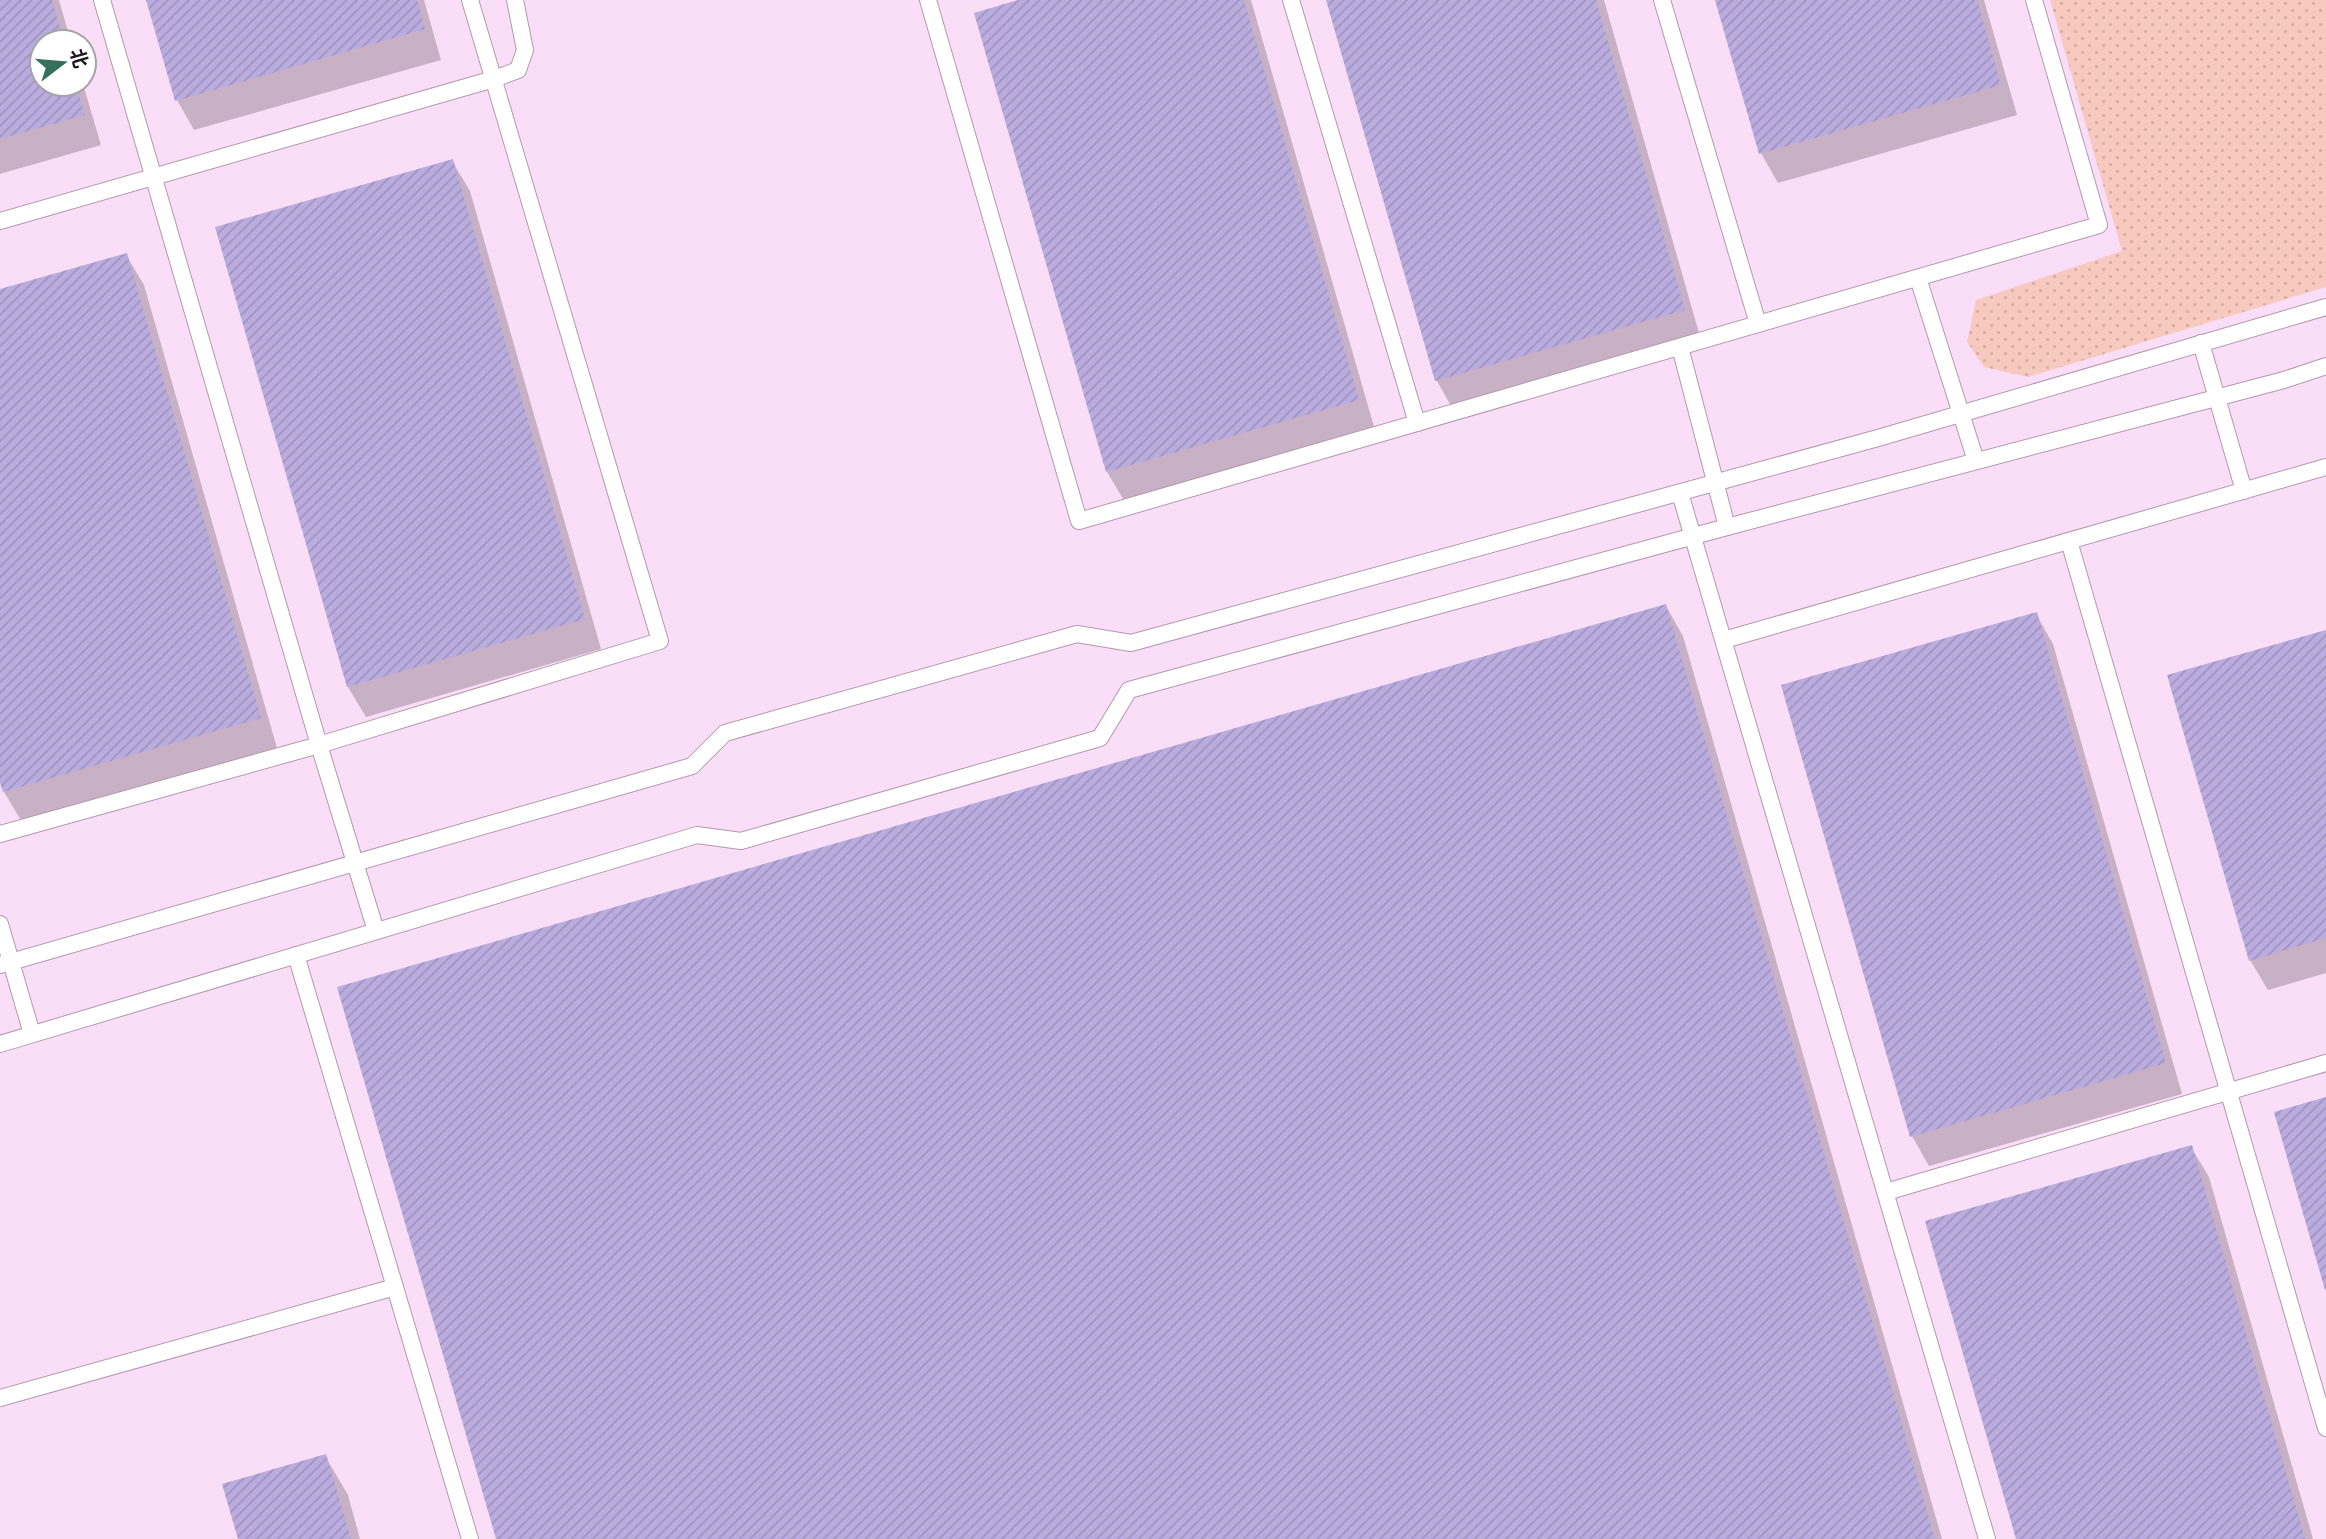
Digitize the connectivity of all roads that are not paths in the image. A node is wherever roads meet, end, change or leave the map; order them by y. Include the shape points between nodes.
1 (102, 0) edge
2 (470, 0) edge
3 (515, 0) edge
4 (928, 0) edge
5 (1291, 0) edge
6 (1662, 0) edge
7 (2034, 0) edge
8 (494, 79) junction
9 (153, 177) junction
10 (0, 221) edge
11 (1918, 278) junction
12 (2326, 307) edge
13 (1758, 324) junction
14 (2201, 343) junction
15 (1680, 347) junction
16 (2326, 366) edge
17 (2217, 398) junction
18 (1961, 414) junction
19 (1417, 423) junction
20 (1976, 461) junction
21 (2326, 467) edge
22 (1716, 483) junction
23 (2244, 491) junction
24 (1680, 493) junction
25 (1727, 527) junction
26 (1693, 536) junction
27 (2069, 541) junction
28 (1724, 640) junction
29 (319, 745) junction
30 (0, 834) edge
31 (355, 863) junction
32 (0, 924) edge
33 (376, 931) junction
34 (296, 955) junction
35 (5, 963) edge
36 (32, 1034) junction
37 (0, 1044) edge
38 (2326, 1063) edge
39 (2229, 1091) junction
40 (1886, 1192) junction
41 (395, 1287) junction
42 (0, 1398) edge
43 (2326, 1427) edge
44 (470, 1539) edge
45 (1987, 1539) edge

1 - 9 lane
2 - 8 lane
3 - 8 lane via 525,50 519,70
4 - 19 lane via 1079,521
5 - 19 lane
6 - 13 lane
7 - 11 lane via 2099,225
8 - 9 lane
8 - 29 lane via 660,641
9 - 10 lane
9 - 29 lane
11 - 13 lane
11 - 18 lane
12 - 14 lane
13 - 15 lane
14 - 17 lane
14 - 18 lane
15 - 19 lane
15 - 22 lane
16 - 17 lane
17 - 20 lane
17 - 23 lane
18 - 20 lane
18 - 22 lane
20 - 25 lane
21 - 23 lane
22 - 24 lane
22 - 25 lane
23 - 27 lane
24 - 26 lane
24 - 31 lane via 1131,643 1077,634 751,725 725,733 692,766
25 - 26 lane
26 - 28 lane
26 - 33 lane via 1129,690 1100,738 741,841 697,835
27 - 28 lane
27 - 39 lane
28 - 40 lane
29 - 30 lane
29 - 31 lane
31 - 33 lane
31 - 35 lane
32 - 35 lane
33 - 34 lane
34 - 36 lane
34 - 41 lane
35 - 36 lane
36 - 37 lane
38 - 39 lane
39 - 40 lane
39 - 43 lane
40 - 45 lane
41 - 42 lane
41 - 44 lane

